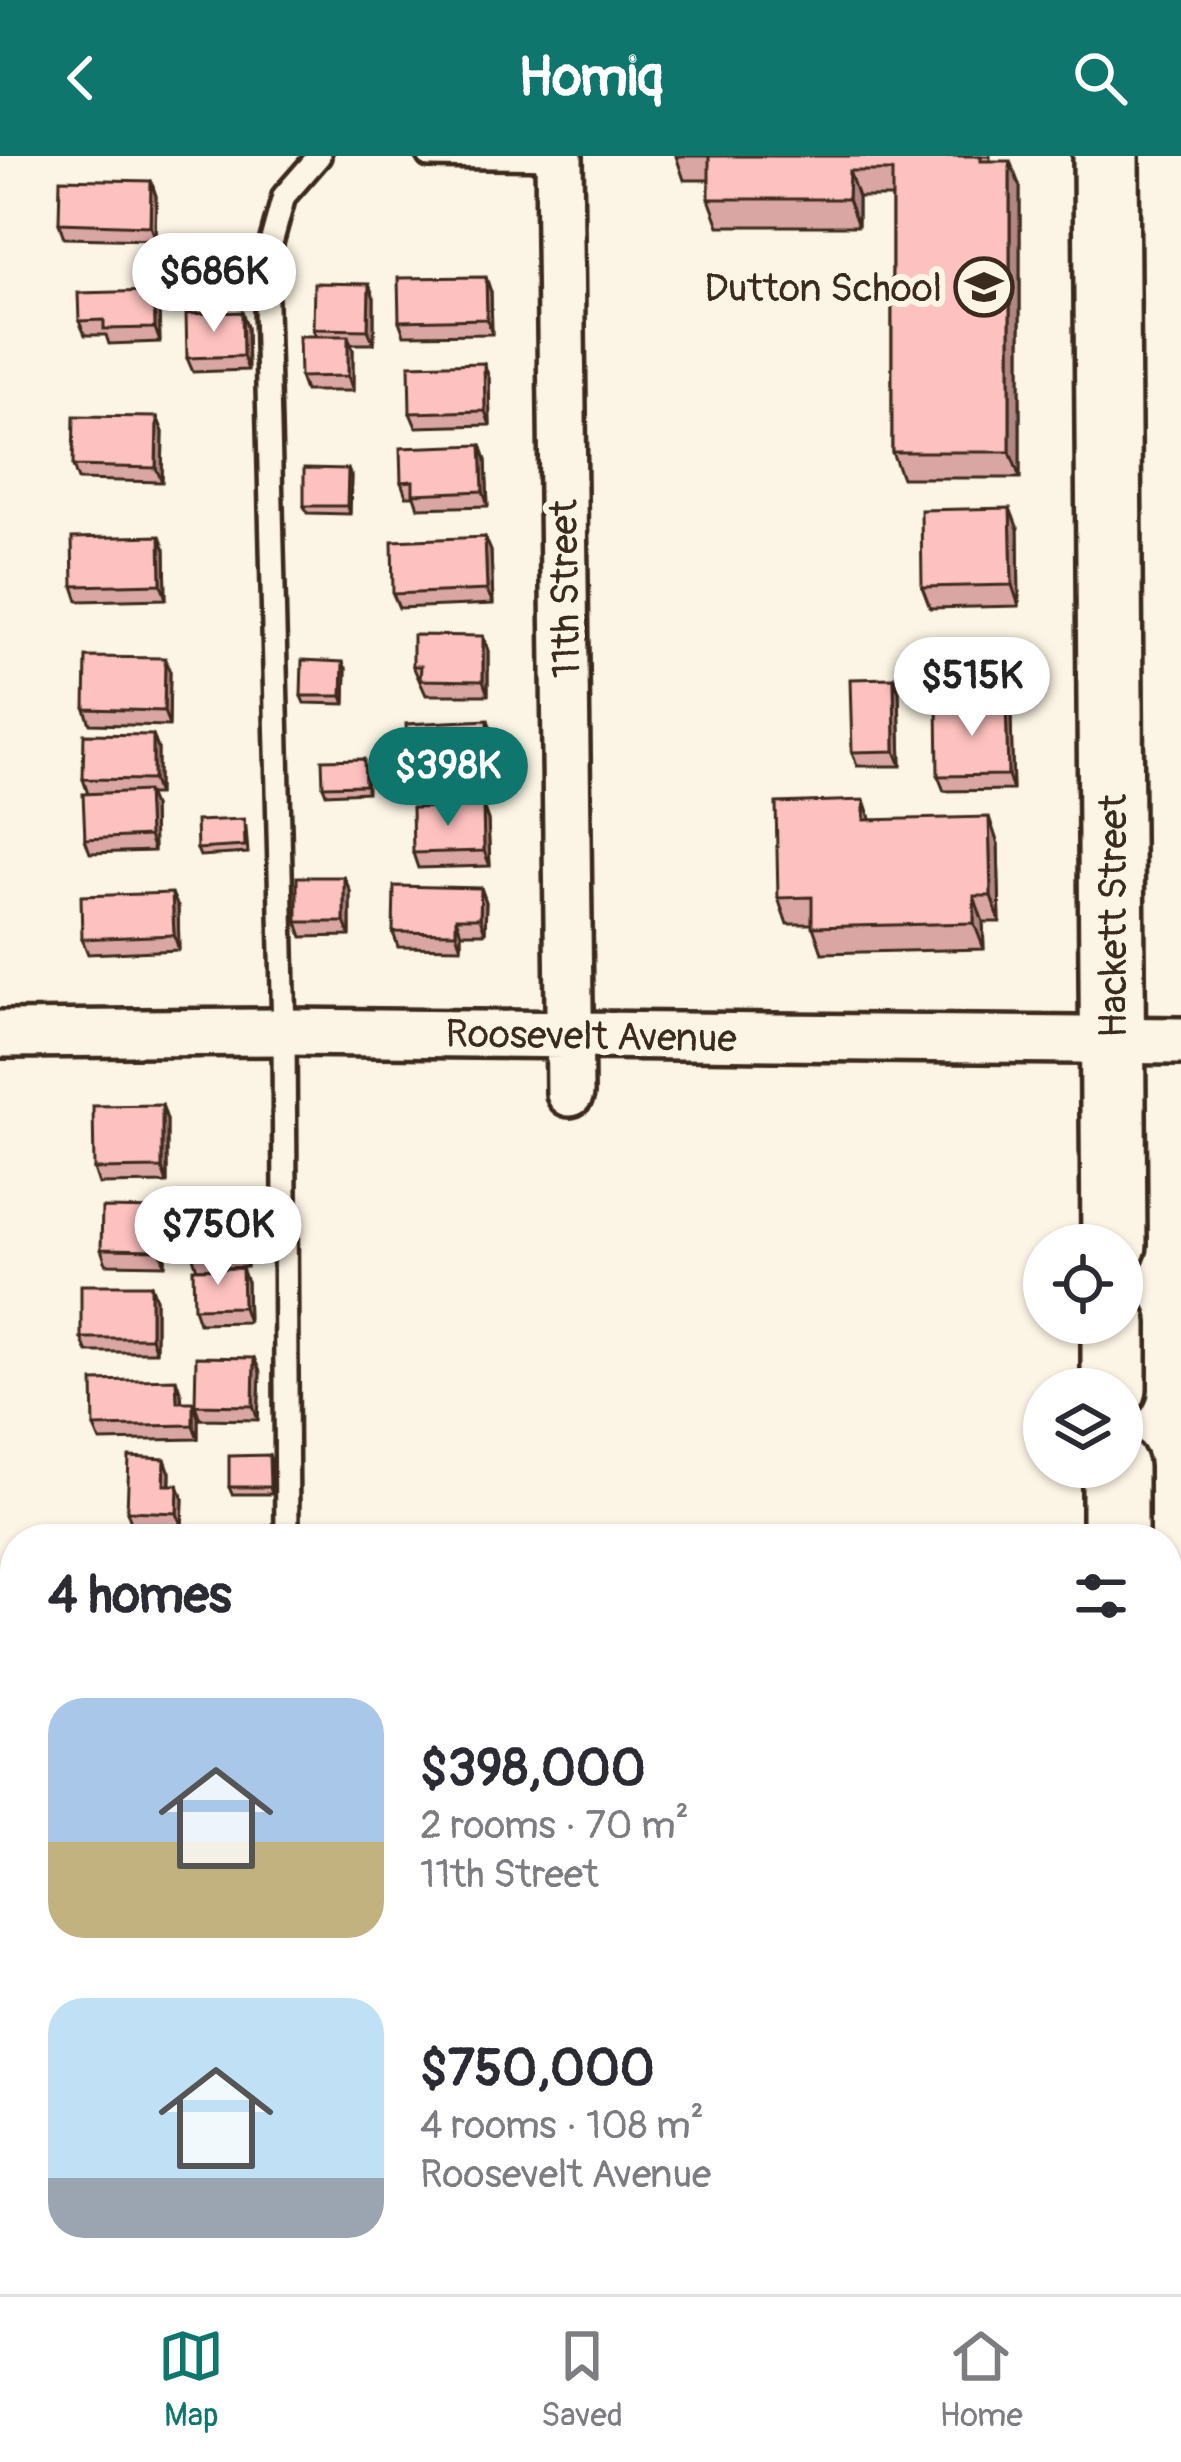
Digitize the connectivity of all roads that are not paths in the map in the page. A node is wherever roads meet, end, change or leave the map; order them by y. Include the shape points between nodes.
1 (319, 156) edge
2 (429, 156) edge
3 (1106, 156) edge
4 (559, 157) edge
5 (284, 1033) junction
6 (0, 1034) edge
7 (568, 1034) junction
8 (1181, 1041) edge
9 (1113, 1042) junction
10 (570, 1093) dead end
11 (1114, 1224) edge
12 (1114, 1488) edge
13 (287, 1524) edge
14 (1115, 1524) edge

1 - 5 lane via 284,196 265,265
2 - 4 lane
3 - 9 street, Hackett Street
4 - 7 street, 11th Street
5 - 6 street, Roosevelt Avenue
5 - 7 street, Roosevelt Avenue
5 - 13 lane
7 - 9 street, Roosevelt Avenue
7 - 10 street, 11th Street
8 - 9 street, Roosevelt Avenue
9 - 11 street, Hackett Street
12 - 14 street

